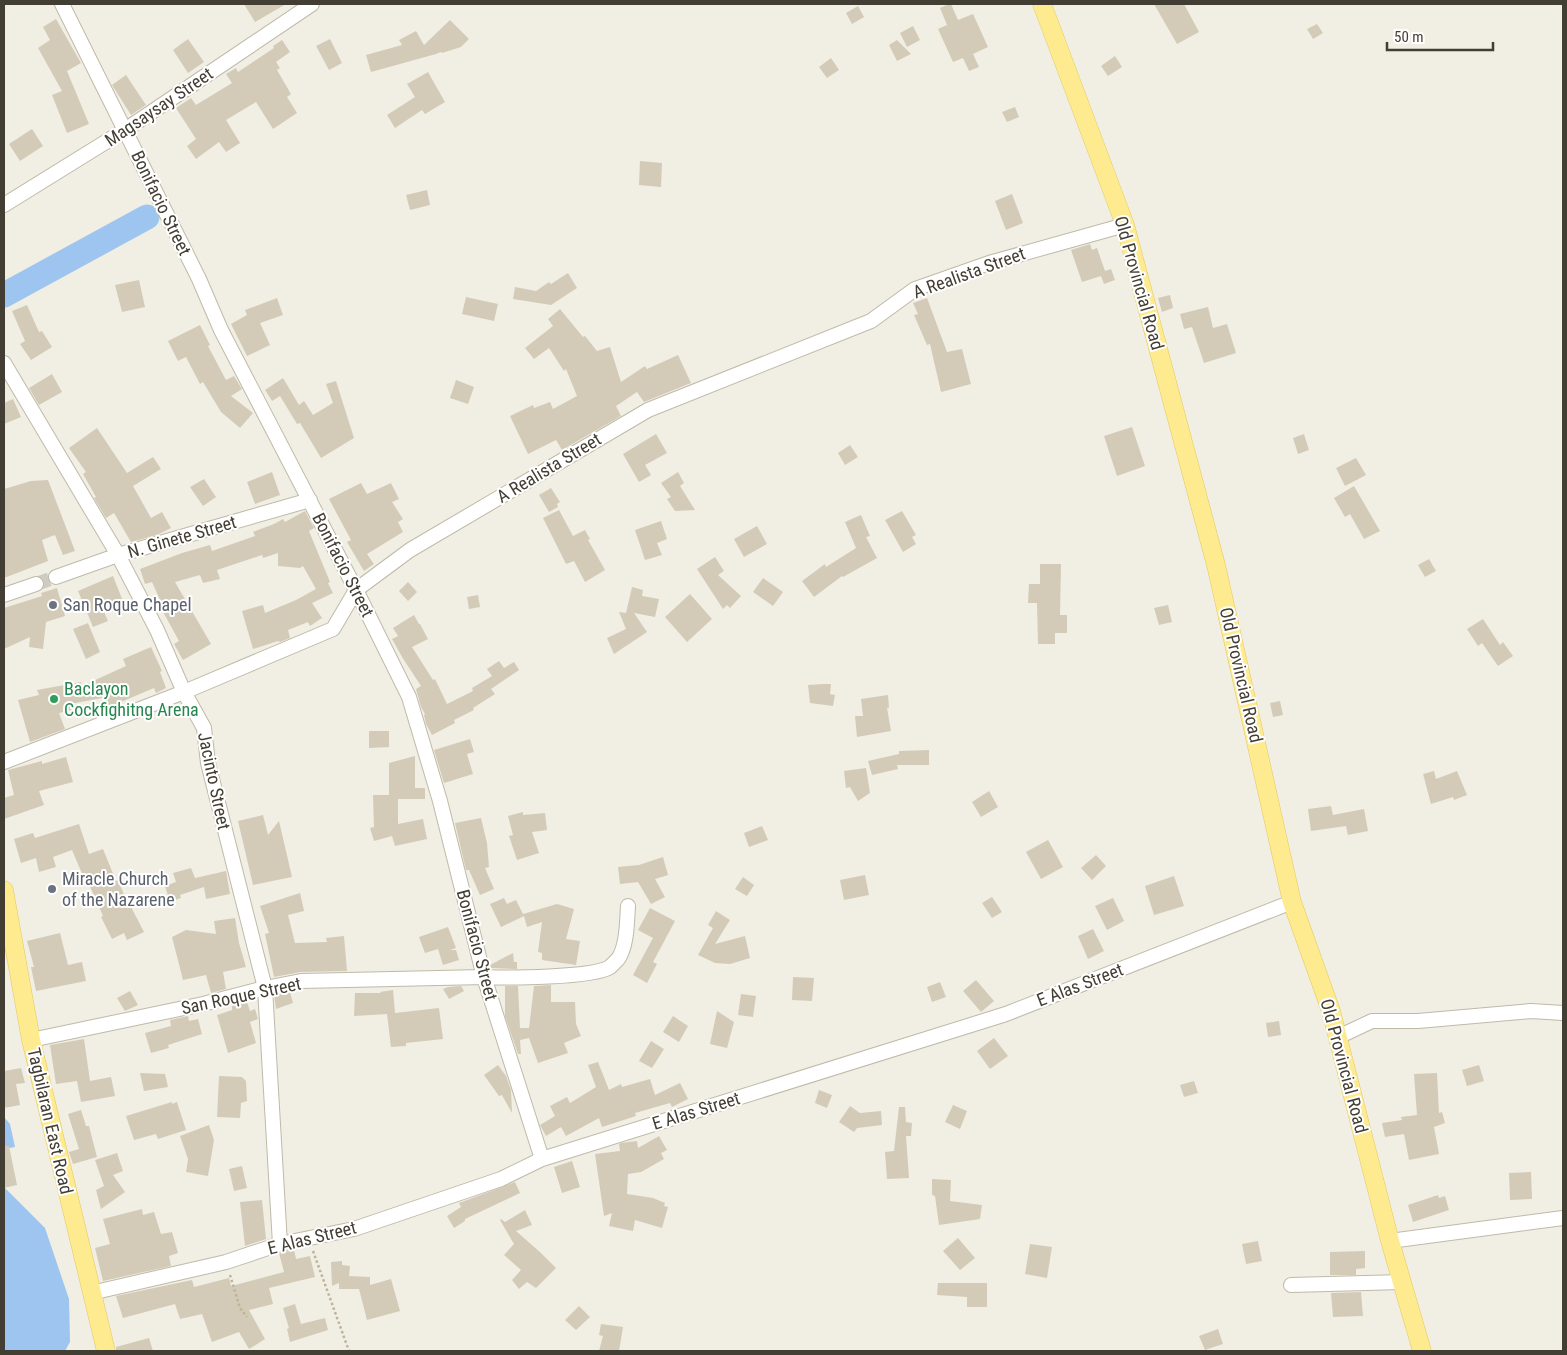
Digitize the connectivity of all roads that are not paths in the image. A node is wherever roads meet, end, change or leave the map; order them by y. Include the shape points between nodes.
1 (62, 4) edge
2 (312, 4) edge
3 (1042, 4) edge
4 (125, 130) junction
5 (4, 205) edge
6 (1125, 225) junction
7 (4, 363) edge
8 (310, 500) junction
9 (118, 555) junction
10 (56, 577) tunnel mouth
11 (36, 584) tunnel mouth
12 (356, 590) junction
13 (4, 595) edge
14 (184, 692) junction
15 (4, 762) edge
16 (4, 890) edge
17 (1292, 902) junction
18 (628, 906) dead end
19 (484, 976) junction
20 (265, 988) junction
21 (1563, 1013) edge
22 (1338, 1037) junction
23 (31, 1040) junction
24 (542, 1159) junction
25 (1563, 1218) edge
26 (1390, 1240) junction
27 (280, 1244) junction
28 (1403, 1282) junction
29 (1291, 1286) dead end
30 (91, 1293) junction
31 (106, 1351) edge
32 (1422, 1351) edge

1 - 4 street, Bonifacio Street
2 - 4 street, Magsaysay Street
3 - 6 main road, Old Provincial Road
4 - 5 street, Magsaysay Street
4 - 8 street, Bonifacio Street via 221,330
6 - 12 street, A Realista Street via 989,263 915,289 871,321 648,410 410,550
6 - 17 main road, Old Provincial Road via 1216,565
7 - 9 street, Jacinto Street
8 - 9 street, N. Ginete Street
8 - 12 street, Bonifacio Street
9 - 10 street, N. Ginete Street
9 - 14 street, Jacinto Street via 157,630
11 - 13 street
12 - 14 street, A Realista Street via 333,629
12 - 19 street, Bonifacio Street via 408,697 440,801
14 - 15 street, A Realista Street
14 - 20 street, Jacinto Street via 204,728 208,762
16 - 23 main road, Tagbilaran East Road
17 - 22 main road, Old Provincial Road
17 - 24 street, E Alas Street via 1006,1014
18 - 19 street, San Roque Street via 623,947 609,968 587,973 506,978
19 - 20 street, San Roque Street via 301,981
19 - 24 street, Bonifacio Street
20 - 23 street, San Roque Street
20 - 27 street, Jacinto Street
21 - 22 street via 1530,1011 1418,1021 1372,1021
22 - 26 main road, Old Provincial Road
23 - 30 main road, Tagbilaran East Road
24 - 27 street, E Alas Street via 500,1179 354,1229
25 - 26 street
26 - 28 main road, Old Provincial Road
27 - 30 street, E Alas Street via 226,1262
28 - 29 street
28 - 32 main road, Old Provincial Road
30 - 31 main road, Tagbilaran East Road

